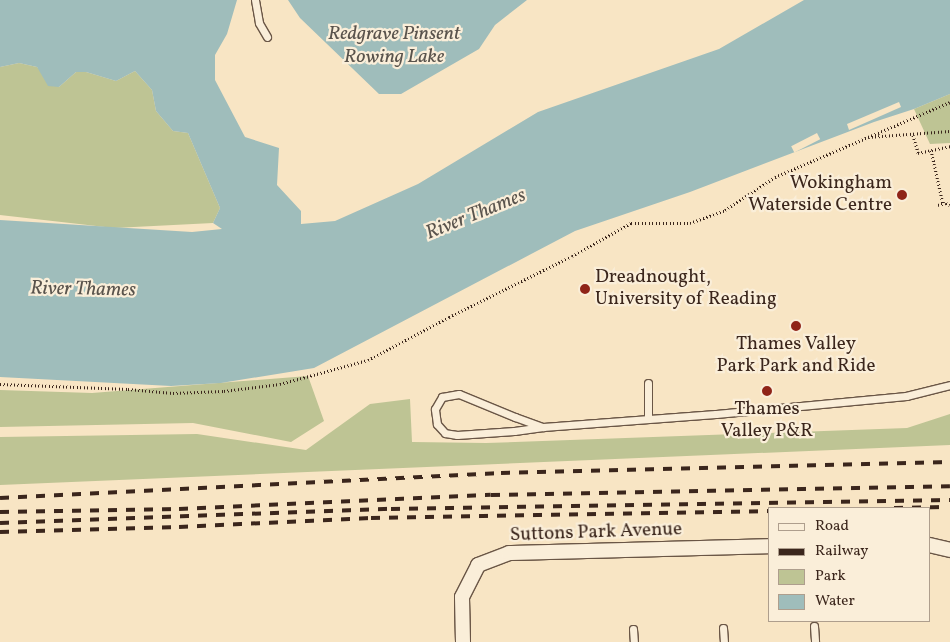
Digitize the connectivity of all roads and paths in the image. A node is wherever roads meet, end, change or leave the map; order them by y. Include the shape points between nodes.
1 (255, 0) edge
2 (267, 37) dead end
3 (950, 102) edge
4 (950, 131) edge
5 (913, 135) junction
6 (865, 138) junction
7 (950, 146) edge
8 (931, 150) junction
9 (946, 204) edge
10 (938, 205) dead end
11 (648, 383) dead end
12 (0, 384) edge
13 (950, 385) edge
14 (648, 419) junction
15 (543, 427) junction
16 (930, 545) edge
17 (768, 546) edge
18 (950, 550) edge
19 (814, 626) dead end
20 (723, 628) dead end
21 (633, 629) dead end
22 (463, 642) edge
23 (634, 642) edge
24 (724, 642) edge
25 (815, 642) edge

1 - 2 lane via 259,23
3 - 6 path
4 - 5 path
5 - 6 path
5 - 8 path via 918,153
6 - 12 path via 775,178 725,210 690,223 631,223 368,360 280,384 224,391 173,393
7 - 8 path
8 - 9 path
9 - 10 path
11 - 14 lane
13 - 14 lane via 906,396
14 - 15 lane
15 - 15 lane via 450,434 437,424 435,408 442,397 458,394
16 - 18 street
17 - 22 street, Suttons Park Avenue via 509,553 478,565 462,597
19 - 25 lane
20 - 24 lane
21 - 23 lane

